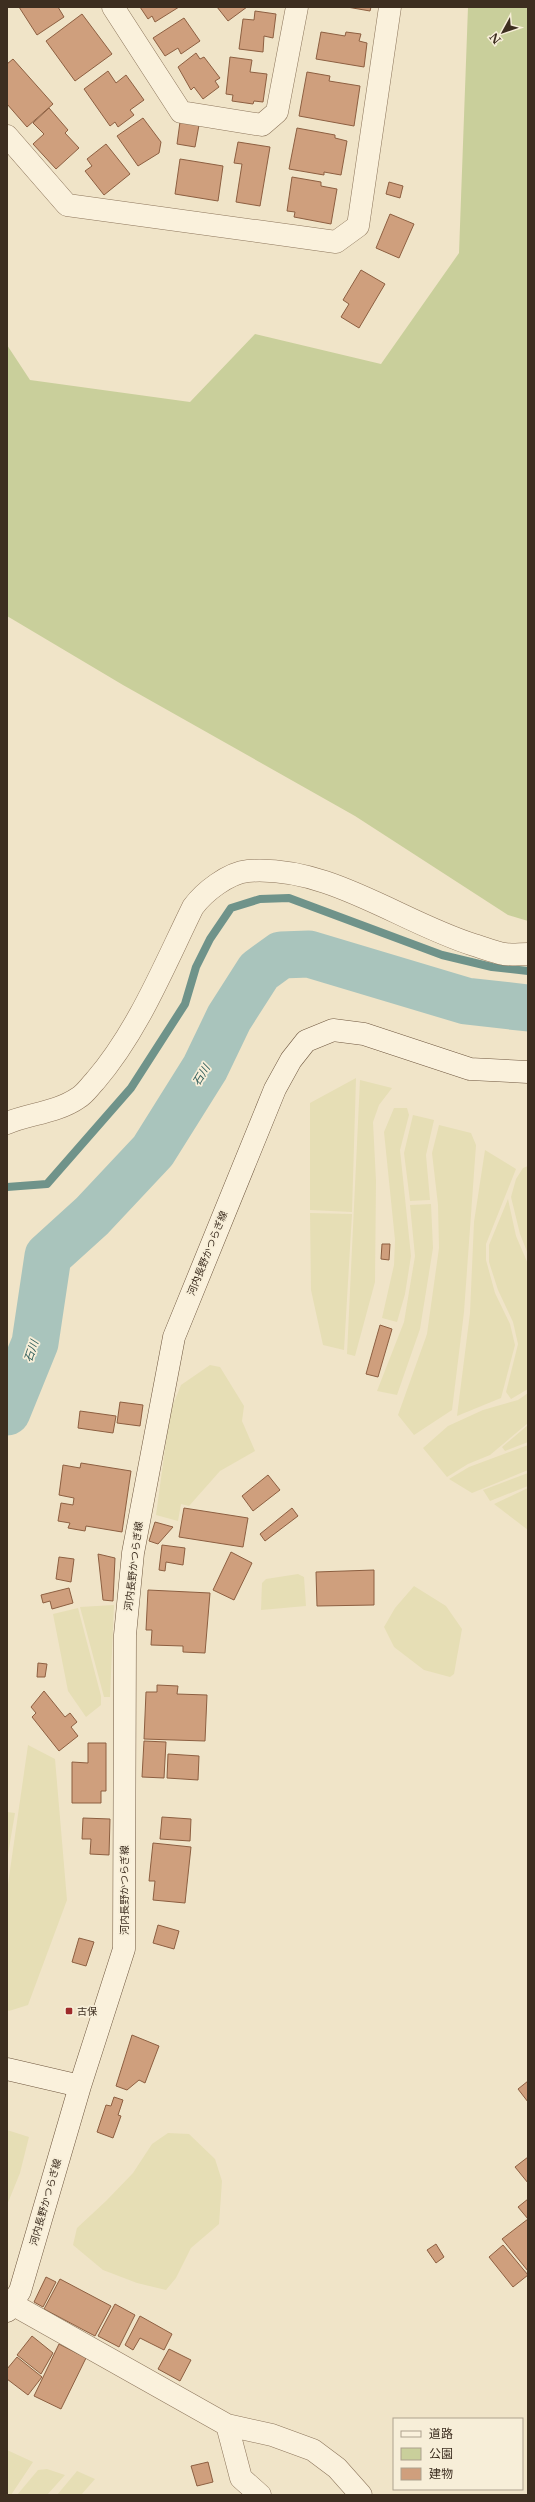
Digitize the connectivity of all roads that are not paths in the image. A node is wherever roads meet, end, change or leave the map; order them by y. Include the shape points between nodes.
1 (113, 7) edge
2 (297, 7) edge
3 (390, 7) edge
4 (7, 136) edge
5 (528, 954) edge
6 (528, 1072) edge
7 (7, 1123) edge
8 (7, 2069) edge
9 (80, 2086) junction
10 (9, 2308) edge
11 (227, 2425) junction
12 (260, 2495) edge
13 (361, 2495) edge

1 - 2 street via 181,112 262,125 277,112
3 - 4 street via 358,226 336,242 67,205
5 - 7 street via 504,954 455,939 329,884 288,872 246,871 226,879 202,895 193,907 146,1003 106,1068 80,1098 69,1104
6 - 9 street, 河内長野かつらぎ線 via 470,1069 364,1034 334,1030 306,1041 291,1060 275,1088 174,1336 133,1553 125,1634 124,1949
8 - 9 street
9 - 10 street, 河内長野かつらぎ線 via 20,2291
10 - 11 street
11 - 12 street via 241,2478
11 - 13 street via 272,2435 313,2450 337,2468

